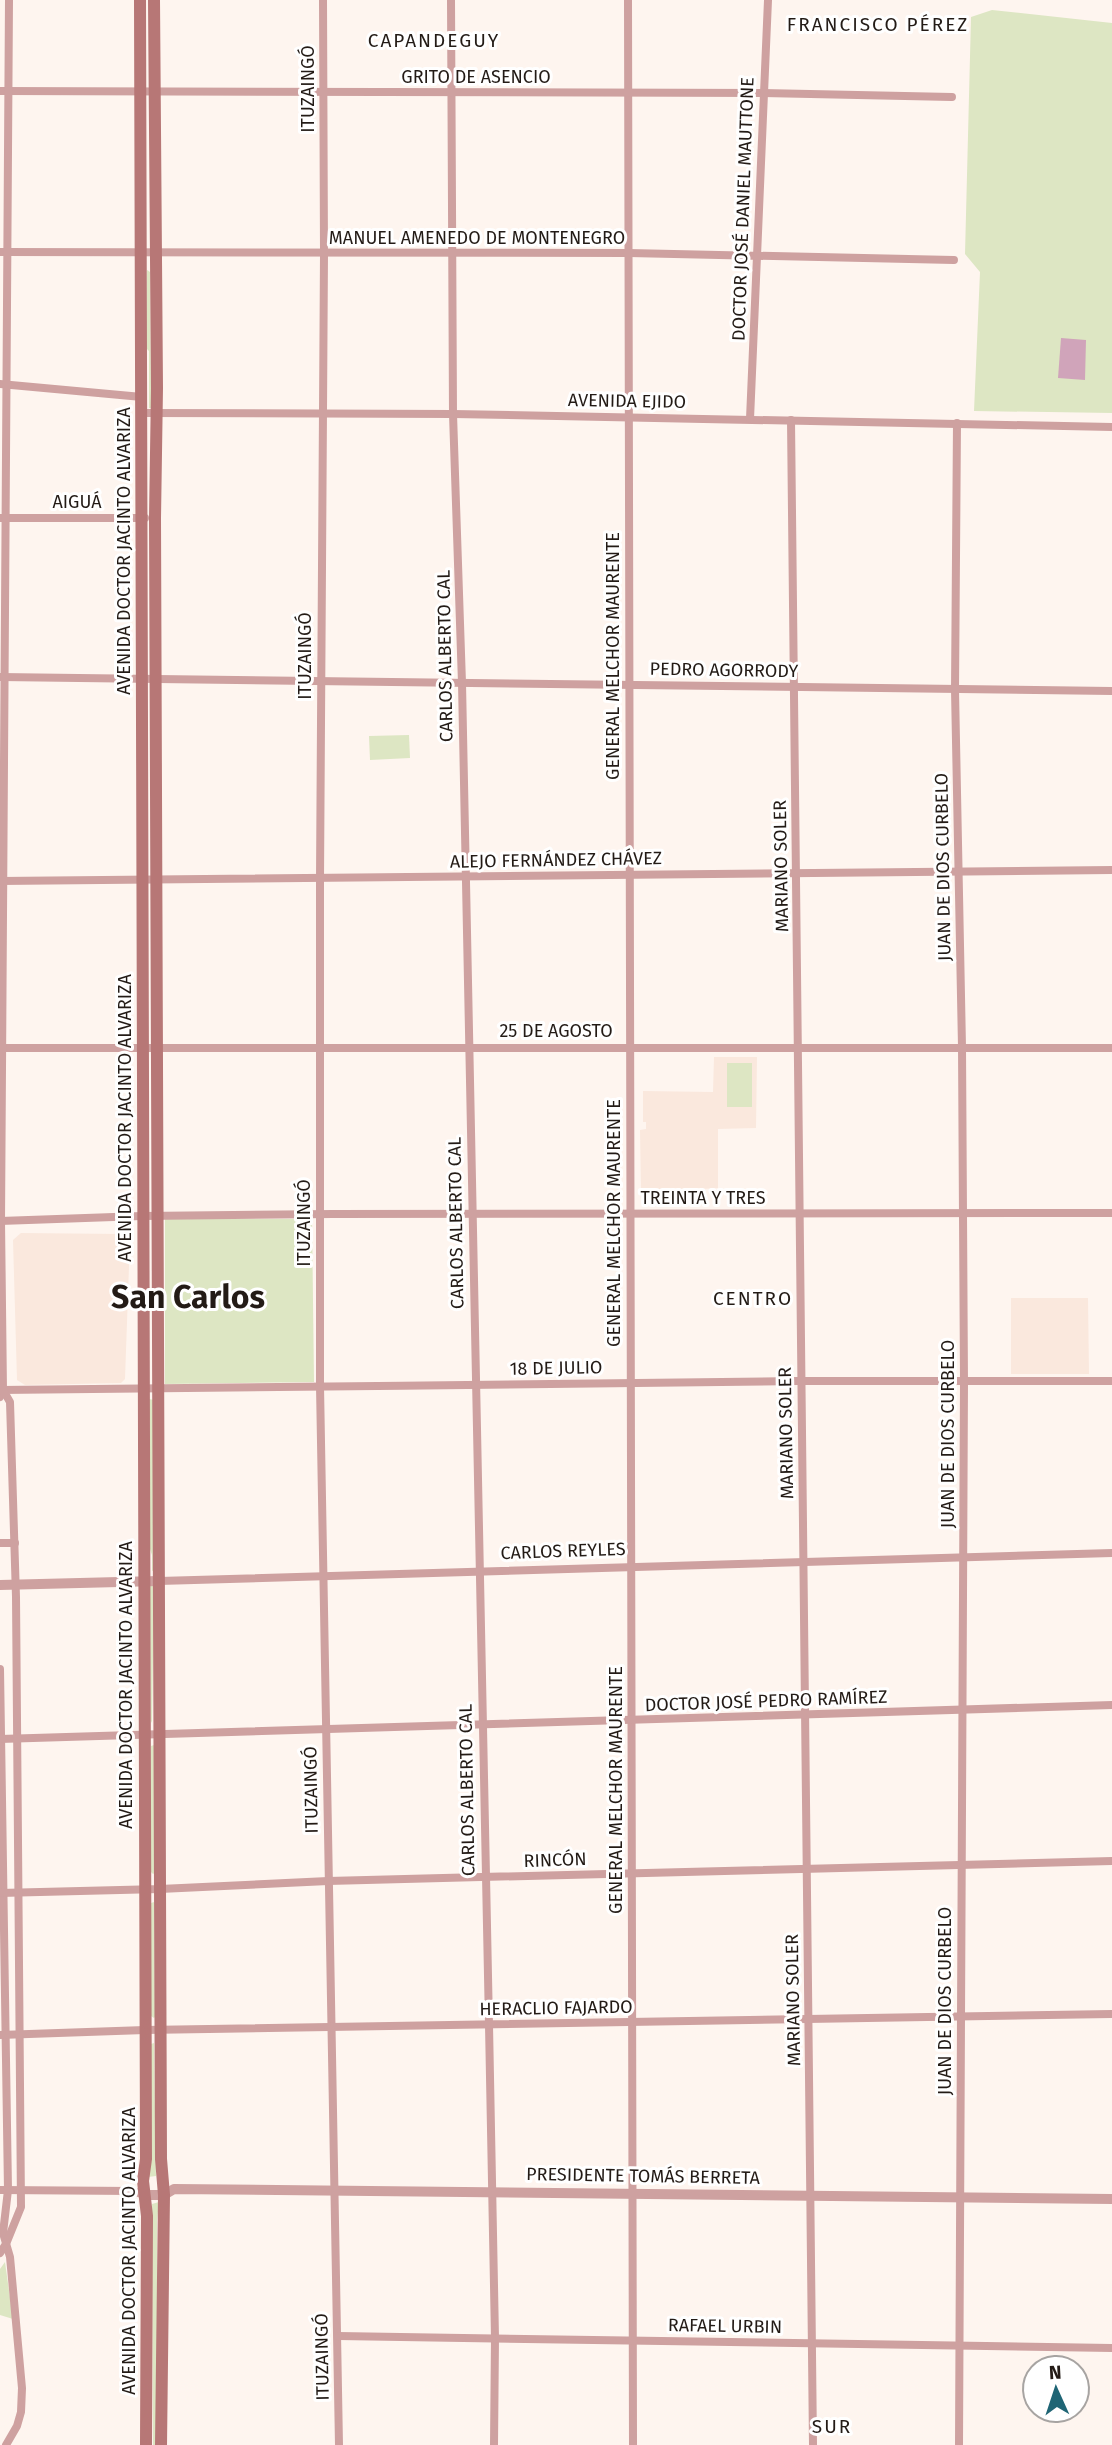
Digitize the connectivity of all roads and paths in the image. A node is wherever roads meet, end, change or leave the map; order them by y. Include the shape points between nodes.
1 (9, 0) edge
2 (139, 0) edge
3 (153, 0) edge
4 (323, 0) edge
5 (451, 0) edge
6 (628, 0) edge
7 (768, 0) edge
8 (4, 91) edge
9 (140, 92) junction
10 (154, 92) junction
11 (323, 92) junction
12 (628, 92) junction
13 (452, 93) junction
14 (763, 93) junction
15 (952, 97) dead end
16 (4, 252) edge
17 (454, 253) junction
18 (629, 253) junction
19 (140, 254) junction
20 (155, 254) junction
21 (324, 254) junction
22 (756, 255) junction
23 (954, 260) dead end
24 (4, 384) edge
25 (142, 397) junction
26 (142, 413) junction
27 (156, 413) junction
28 (322, 414) junction
29 (453, 414) junction
30 (629, 418) junction
31 (750, 419) junction
32 (791, 420) junction
33 (957, 423) junction
34 (1112, 427) edge
35 (3, 518) edge
36 (141, 518) junction
37 (155, 518) junction
38 (2, 677) edge
39 (141, 678) junction
40 (156, 678) junction
41 (321, 681) junction
42 (461, 683) junction
43 (629, 685) junction
44 (795, 687) junction
45 (956, 690) junction
46 (1112, 691) edge
47 (959, 870) junction
48 (1112, 870) edge
49 (797, 872) junction
50 (629, 874) junction
51 (465, 877) junction
52 (320, 879) junction
53 (2, 881) edge
54 (143, 881) junction
55 (158, 881) junction
56 (468, 1047) junction
57 (629, 1047) junction
58 (962, 1047) junction
59 (1, 1048) edge
60 (320, 1048) junction
61 (799, 1048) junction
62 (1112, 1048) edge
63 (143, 1049) junction
64 (158, 1049) junction
65 (963, 1213) junction
66 (1112, 1213) edge
67 (319, 1214) junction
68 (472, 1214) junction
69 (630, 1214) junction
70 (800, 1214) junction
71 (142, 1216) junction
72 (157, 1216) junction
73 (0, 1221) edge
74 (801, 1381) junction
75 (1112, 1381) edge
76 (964, 1382) junction
77 (630, 1383) junction
78 (475, 1385) junction
79 (320, 1387) junction
80 (142, 1391) junction
81 (158, 1391) junction
82 (1, 1393) edge
83 (0, 1543) edge
84 (15, 1543) junction
85 (1112, 1553) edge
86 (963, 1557) junction
87 (803, 1562) junction
88 (631, 1567) junction
89 (479, 1571) junction
90 (324, 1576) junction
91 (159, 1581) junction
92 (143, 1582) junction
93 (0, 1585) edge
94 (16, 1585) junction
95 (0, 1669) edge
96 (1112, 1705) edge
97 (962, 1711) junction
98 (805, 1716) junction
99 (631, 1720) junction
100 (482, 1725) junction
101 (326, 1729) junction
102 (160, 1733) junction
103 (145, 1734) junction
104 (0, 1739) edge
105 (16, 1739) junction
106 (1112, 1861) edge
107 (960, 1864) junction
108 (808, 1870) junction
109 (632, 1873) junction
110 (484, 1878) junction
111 (328, 1881) junction
112 (144, 1889) junction
113 (160, 1889) junction
114 (18, 1892) junction
115 (2, 1893) edge
116 (1112, 2014) edge
117 (961, 2018) junction
118 (809, 2021) junction
119 (632, 2023) junction
120 (489, 2025) junction
121 (332, 2028) junction
122 (145, 2030) junction
123 (162, 2030) junction
124 (2, 2035) edge
125 (18, 2035) junction
126 (143, 2181) junction
127 (163, 2181) junction
128 (4, 2190) edge
129 (21, 2190) junction
130 (169, 2192) junction
131 (335, 2192) junction
132 (492, 2192) junction
133 (138, 2193) junction
134 (632, 2193) junction
135 (811, 2196) junction
136 (961, 2197) junction
137 (1112, 2199) edge
138 (6, 2244) junction
139 (0, 2252) edge
140 (338, 2336) junction
141 (495, 2338) junction
142 (633, 2340) junction
143 (812, 2343) junction
144 (958, 2345) junction
145 (1112, 2347) edge
146 (6, 2445) edge
147 (146, 2445) edge
148 (161, 2445) edge
149 (339, 2445) edge
150 (494, 2445) edge
151 (633, 2445) edge
152 (813, 2445) edge
153 (959, 2445) edge

1 - 8 street
2 - 9 main road, AVENIDA DOCTOR JACINTO ALVARIZA
3 - 10 main road, AVENIDA DOCTOR JACINTO ALVARIZA
4 - 11 street, ITUZAINGÓ
5 - 13 street, CARLOS ALBERTO CAL
6 - 12 street, GENERAL MELCHOR MAURENTE
7 - 14 street, DOCTOR JOSÉ DANIEL MAUTTONE
8 - 9 street, GRITO DE ASENCIO
8 - 16 street
9 - 10 street, GRITO DE ASENCIO
9 - 19 main road, AVENIDA DOCTOR JACINTO ALVARIZA
10 - 11 street, GRITO DE ASENCIO
10 - 20 main road, AVENIDA DOCTOR JACINTO ALVARIZA
11 - 13 street, GRITO DE ASENCIO
11 - 21 street, ITUZAINGÓ
12 - 13 street, GRITO DE ASENCIO
12 - 14 street, GRITO DE ASENCIO
12 - 18 street, GENERAL MELCHOR MAURENTE
13 - 17 street, CARLOS ALBERTO CAL
14 - 15 street, GRITO DE ASENCIO
14 - 22 street, DOCTOR JOSÉ DANIEL MAUTTONE
16 - 19 street, MANUEL AMENEDO DE MONTENEGRO
16 - 24 street
17 - 18 street, MANUEL AMENEDO DE MONTENEGRO
17 - 21 street, MANUEL AMENEDO DE MONTENEGRO
17 - 29 street, CARLOS ALBERTO CAL
18 - 22 street, MANUEL AMENEDO DE MONTENEGRO
18 - 30 street, GENERAL MELCHOR MAURENTE
19 - 20 street, MANUEL AMENEDO DE MONTENEGRO
19 - 25 main road, AVENIDA DOCTOR JACINTO ALVARIZA
20 - 21 street, MANUEL AMENEDO DE MONTENEGRO
20 - 27 main road, AVENIDA DOCTOR JACINTO ALVARIZA
21 - 28 street, ITUZAINGÓ
22 - 23 street, MANUEL AMENEDO DE MONTENEGRO
22 - 31 street, DOCTOR JOSÉ DANIEL MAUTTONE
24 - 25 street
24 - 35 street
25 - 26 main road, AVENIDA DOCTOR JACINTO ALVARIZA
26 - 27 street, AVENIDA EJIDO
26 - 36 main road, AVENIDA DOCTOR JACINTO ALVARIZA
27 - 28 street, AVENIDA EJIDO
27 - 37 main road, AVENIDA DOCTOR JACINTO ALVARIZA
28 - 29 street, AVENIDA EJIDO
28 - 41 street, ITUZAINGÓ
29 - 30 street, AVENIDA EJIDO
29 - 42 street, CARLOS ALBERTO CAL
30 - 31 street, AVENIDA EJIDO
30 - 43 street, GENERAL MELCHOR MAURENTE
31 - 32 street, AVENIDA EJIDO
32 - 33 street, AVENIDA EJIDO
32 - 44 street, MARIANO SOLER
33 - 34 street, AVENIDA EJIDO
33 - 45 street, JUAN DE DIOS CURBELO
35 - 36 street, AIGUÁ
35 - 38 street
36 - 37 street, AIGUÁ
36 - 39 main road, AVENIDA DOCTOR JACINTO ALVARIZA
37 - 40 main road, AVENIDA DOCTOR JACINTO ALVARIZA
38 - 39 street, PEDRO AGORRODY
38 - 53 street
39 - 40 street, PEDRO AGORRODY
39 - 54 main road, AVENIDA DOCTOR JACINTO ALVARIZA
40 - 41 street, PEDRO AGORRODY
40 - 55 main road, AVENIDA DOCTOR JACINTO ALVARIZA
41 - 42 street, PEDRO AGORRODY
41 - 52 street, ITUZAINGÓ
42 - 43 street, PEDRO AGORRODY
42 - 51 street, CARLOS ALBERTO CAL
43 - 44 street, PEDRO AGORRODY
43 - 50 street, GENERAL MELCHOR MAURENTE
44 - 45 street, PEDRO AGORRODY
44 - 49 street, MARIANO SOLER
45 - 46 street, PEDRO AGORRODY
45 - 47 street, JUAN DE DIOS CURBELO
47 - 48 street, ALEJO FERNÁNDEZ CHÁVEZ
47 - 49 street, ALEJO FERNÁNDEZ CHÁVEZ
47 - 58 street, JUAN DE DIOS CURBELO
49 - 50 street, ALEJO FERNÁNDEZ CHÁVEZ
49 - 61 street, MARIANO SOLER
50 - 51 street, ALEJO FERNÁNDEZ CHÁVEZ
50 - 57 street, GENERAL MELCHOR MAURENTE
51 - 52 street, ALEJO FERNÁNDEZ CHÁVEZ
51 - 56 street, CARLOS ALBERTO CAL
52 - 55 street, ALEJO FERNÁNDEZ CHÁVEZ
52 - 60 street, ITUZAINGÓ
53 - 54 street, ALEJO FERNÁNDEZ CHÁVEZ
53 - 59 street
54 - 55 street, ALEJO FERNÁNDEZ CHÁVEZ
54 - 63 main road, AVENIDA DOCTOR JACINTO ALVARIZA
55 - 64 main road, AVENIDA DOCTOR JACINTO ALVARIZA
56 - 57 street, 25 DE AGOSTO
56 - 60 street, 25 DE AGOSTO
56 - 68 street, CARLOS ALBERTO CAL
57 - 61 street, 25 DE AGOSTO
57 - 69 street, GENERAL MELCHOR MAURENTE
58 - 61 street, 25 DE AGOSTO
58 - 62 street, 25 DE AGOSTO
58 - 65 street, JUAN DE DIOS CURBELO
59 - 63 street, 25 DE AGOSTO
59 - 73 street
60 - 64 street, 25 DE AGOSTO
60 - 67 street, ITUZAINGÓ
61 - 70 street, MARIANO SOLER
63 - 64 street, 25 DE AGOSTO
63 - 71 main road, AVENIDA DOCTOR JACINTO ALVARIZA
64 - 72 main road, AVENIDA DOCTOR JACINTO ALVARIZA
65 - 66 street, TREINTA Y TRES
65 - 70 street, TREINTA Y TRES
65 - 76 street, JUAN DE DIOS CURBELO
67 - 68 street, TREINTA Y TRES
67 - 72 street, TREINTA Y TRES
67 - 79 street, ITUZAINGÓ
68 - 69 street, TREINTA Y TRES
68 - 78 street, CARLOS ALBERTO CAL
69 - 70 street, TREINTA Y TRES
69 - 77 street, GENERAL MELCHOR MAURENTE
70 - 74 street, MARIANO SOLER
71 - 72 street, TREINTA Y TRES
71 - 73 street, TREINTA Y TRES
71 - 80 main road, AVENIDA DOCTOR JACINTO ALVARIZA
72 - 81 main road, AVENIDA DOCTOR JACINTO ALVARIZA
73 - 82 street
74 - 76 street, 18 DE JULIO
74 - 77 street, 18 DE JULIO
74 - 87 street, MARIANO SOLER
75 - 76 street, 18 DE JULIO
76 - 86 street, JUAN DE DIOS CURBELO
77 - 78 street, 18 DE JULIO
77 - 88 street, GENERAL MELCHOR MAURENTE
78 - 79 street, 18 DE JULIO
78 - 89 street, CARLOS ALBERTO CAL
79 - 81 street, 18 DE JULIO
79 - 90 street, ITUZAINGÓ
80 - 81 street, 18 DE JULIO
80 - 82 street, 18 DE JULIO
80 - 92 main road, AVENIDA DOCTOR JACINTO ALVARIZA
81 - 91 main road, AVENIDA DOCTOR JACINTO ALVARIZA
82 - 84 street via 10,1402
83 - 84 street
84 - 94 street
85 - 86 street, CARLOS REYLES
86 - 87 street, CARLOS REYLES
86 - 97 street, JUAN DE DIOS CURBELO
87 - 88 street, CARLOS REYLES
87 - 98 street, MARIANO SOLER
88 - 89 street, CARLOS REYLES
88 - 99 street, GENERAL MELCHOR MAURENTE
89 - 90 street, CARLOS REYLES
89 - 100 street, CARLOS ALBERTO CAL
90 - 91 street, CARLOS REYLES
90 - 101 street, ITUZAINGÓ
91 - 92 street, CARLOS REYLES
91 - 102 main road, AVENIDA DOCTOR JACINTO ALVARIZA
92 - 94 street, CARLOS REYLES
92 - 103 main road, AVENIDA DOCTOR JACINTO ALVARIZA
93 - 94 street, CARLOS REYLES
94 - 105 street
95 - 104 street
96 - 97 street, DOCTOR JOSÉ PEDRO RAMÍREZ
97 - 98 street, DOCTOR JOSÉ PEDRO RAMÍREZ
97 - 107 street, JUAN DE DIOS CURBELO
98 - 99 street, DOCTOR JOSÉ PEDRO RAMÍREZ
98 - 108 street, MARIANO SOLER
99 - 100 street, DOCTOR JOSÉ PEDRO RAMÍREZ
99 - 109 street, GENERAL MELCHOR MAURENTE
100 - 101 street, DOCTOR JOSÉ PEDRO RAMÍREZ
100 - 110 street, CARLOS ALBERTO CAL
101 - 102 street, DOCTOR JOSÉ PEDRO RAMÍREZ
101 - 111 street, ITUZAINGÓ
102 - 103 street, DOCTOR JOSÉ PEDRO RAMÍREZ
102 - 113 main road, AVENIDA DOCTOR JACINTO ALVARIZA
103 - 105 street, DOCTOR JOSÉ PEDRO RAMÍREZ
103 - 112 main road, AVENIDA DOCTOR JACINTO ALVARIZA
104 - 105 street, DOCTOR JOSÉ PEDRO RAMÍREZ
104 - 115 street
105 - 114 street
106 - 107 street, RINCÓN
107 - 108 street, RINCÓN
107 - 117 street, JUAN DE DIOS CURBELO
108 - 109 street, RINCÓN
108 - 118 street, MARIANO SOLER
109 - 110 street, RINCÓN
109 - 119 street, GENERAL MELCHOR MAURENTE
110 - 111 street, RINCÓN
110 - 120 street, CARLOS ALBERTO CAL
111 - 113 street, RINCÓN
111 - 121 street, ITUZAINGÓ
112 - 113 street, RINCÓN
112 - 114 street, RINCÓN
112 - 122 main road, AVENIDA DOCTOR JACINTO ALVARIZA
113 - 123 main road, AVENIDA DOCTOR JACINTO ALVARIZA
114 - 115 street, RINCÓN
114 - 125 street
115 - 124 street
116 - 117 street, HERACLIO FAJARDO
117 - 118 street, HERACLIO FAJARDO
117 - 136 street, JUAN DE DIOS CURBELO
118 - 119 street, HERACLIO FAJARDO
118 - 135 street, MARIANO SOLER
119 - 120 street, HERACLIO FAJARDO
119 - 134 street, GENERAL MELCHOR MAURENTE
120 - 121 street, HERACLIO FAJARDO
120 - 132 street, CARLOS ALBERTO CAL
121 - 123 street, HERACLIO FAJARDO
121 - 131 street, ITUZAINGÓ
122 - 123 street, HERACLIO FAJARDO
122 - 125 street, HERACLIO FAJARDO
122 - 126 main road, AVENIDA DOCTOR JACINTO ALVARIZA
123 - 127 main road, AVENIDA DOCTOR JACINTO ALVARIZA
124 - 125 street, HERACLIO FAJARDO
124 - 128 street
125 - 129 street
126 - 127 street
126 - 133 main road, AVENIDA DOCTOR JACINTO ALVARIZA
127 - 130 main road, AVENIDA DOCTOR JACINTO ALVARIZA
128 - 129 street, PRESIDENTE TOMÁS BERRETA
128 - 138 street
129 - 133 street, PRESIDENTE TOMÁS BERRETA
129 - 138 street via 21,2207
130 - 131 street, PRESIDENTE TOMÁS BERRETA
130 - 133 street, PRESIDENTE TOMÁS BERRETA
130 - 148 main road, AVENIDA DOCTOR JACINTO ALVARIZA
131 - 132 street, PRESIDENTE TOMÁS BERRETA
131 - 140 street, ITUZAINGÓ
132 - 134 street, PRESIDENTE TOMÁS BERRETA
132 - 141 street, CARLOS ALBERTO CAL
133 - 147 main road, AVENIDA DOCTOR JACINTO ALVARIZA via 147,2216
134 - 135 street, PRESIDENTE TOMÁS BERRETA
134 - 142 street, GENERAL MELCHOR MAURENTE
135 - 136 street, PRESIDENTE TOMÁS BERRETA
135 - 143 street, MARIANO SOLER
136 - 137 street, PRESIDENTE TOMÁS BERRETA
136 - 144 street, JUAN DE DIOS CURBELO
138 - 139 street
138 - 146 street via 22,2388 21,2412
140 - 141 street, RAFAEL URBIN
140 - 149 street, ITUZAINGÓ
141 - 142 street, RAFAEL URBIN
141 - 150 street, CARLOS ALBERTO CAL
142 - 143 street, RAFAEL URBIN
142 - 151 street, GENERAL MELCHOR MAURENTE
143 - 144 street, RAFAEL URBIN
143 - 152 street, MARIANO SOLER
144 - 145 street, RAFAEL URBIN
144 - 153 street, JUAN DE DIOS CURBELO

